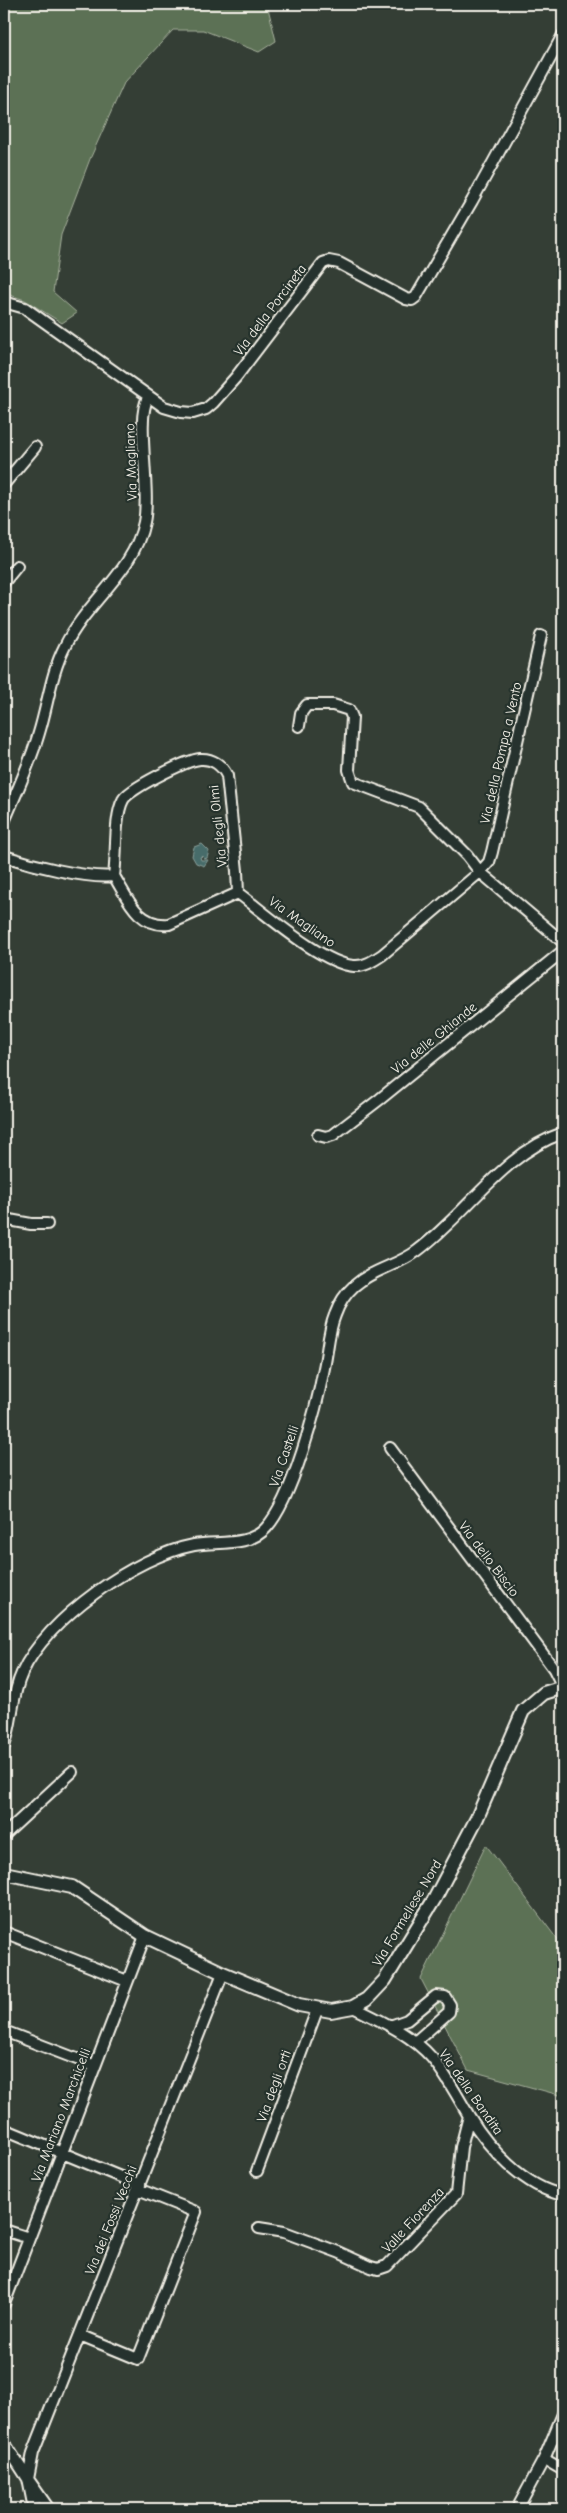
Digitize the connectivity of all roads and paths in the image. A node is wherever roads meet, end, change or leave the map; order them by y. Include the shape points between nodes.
1 (563, 35) edge
2 (4, 302) edge
3 (148, 398) junction
4 (35, 447) dead end
5 (4, 484) edge
6 (17, 566) dead end
7 (4, 582) edge
8 (542, 636) dead end
9 (299, 726) dead end
10 (4, 822) edge
11 (4, 856) edge
12 (480, 872) junction
13 (114, 876) junction
14 (238, 893) junction
15 (563, 942) edge
16 (563, 951) edge
17 (563, 1134) edge
18 (318, 1135) dead end
19 (4, 1219) edge
20 (48, 1224) dead end
21 (390, 1448) dead end
22 (563, 1687) edge
23 (4, 1746) edge
24 (72, 1772) dead end
25 (4, 1835) edge
26 (4, 1873) edge
27 (4, 1932) edge
28 (145, 1936) junction
29 (223, 1973) junction
30 (127, 1981) junction
31 (353, 2008) junction
32 (317, 2010) junction
33 (390, 2026) junction
34 (4, 2031) edge
35 (415, 2042) junction
36 (95, 2066) junction
37 (470, 2116) junction
38 (4, 2129) edge
39 (62, 2153) junction
40 (256, 2171) dead end
41 (139, 2187) junction
42 (563, 2195) edge
43 (259, 2228) dead end
44 (4, 2230) edge
45 (29, 2238) junction
46 (7, 2285) edge
47 (4, 2304) edge
48 (80, 2335) junction
49 (563, 2414) edge
50 (4, 2442) edge
51 (544, 2459) junction
52 (563, 2470) edge
53 (28, 2479) junction
54 (34, 2509) edge
55 (49, 2509) edge
56 (517, 2509) edge

1 - 3 street, Via della Porcineta via 414,299 403,298 339,263 326,262 236,377 208,407 198,412 181,412
2 - 3 street, Via della Porcineta via 25,308
3 - 10 street, Via Magliano via 143,413 147,499 142,532 126,563 84,616 64,648 36,743
4 - 5 street
6 - 7 street
8 - 12 street, Via della Pompa a Vento via 492,852 489,862
9 - 12 street via 301,712 307,705 333,705 349,710 352,717 348,770 353,782 419,807
11 - 13 street via 59,870
12 - 14 street, Via Magliano via 382,955 359,966 341,963 322,954
12 - 15 street
13 - 14 street via 138,915 157,924 169,924
13 - 14 street, Via degli Olmi via 119,812 127,794 193,760 204,759 218,764 226,776
16 - 18 street, Via delle Ghiande via 333,1135
17 - 23 street, Via Castelli via 542,1143 512,1164 417,1251 376,1270 349,1291 332,1323 321,1384 302,1451 281,1505 270,1523 250,1538 186,1546 150,1559 108,1584 55,1627 33,1652 19,1679
19 - 20 street
21 - 22 street, Via dello Biscio via 554,1669
22 - 31 street, Via Formellese Nord via 544,1693 523,1711 477,1818 435,1898 385,1980
24 - 25 street
26 - 28 street via 72,1887
27 - 30 street
28 - 29 street
28 - 30 street, Via Mariano Marchicelli
29 - 32 street
29 - 41 street, Via dei Fossi Vecchi
30 - 36 street, Via Mariano Marchicelli
31 - 32 street
31 - 33 street, Via della Bandita
32 - 40 street, Via degli orti
33 - 35 street, Via della Bandita
33 - 35 street via 407,2020 436,1996 445,1997 450,2005 449,2012
34 - 36 street
35 - 37 street, Via della Bandita via 437,2064
36 - 39 street, Via Mariano Marchicelli
37 - 42 street, Via della Bandita via 494,2148 517,2170 539,2186
37 - 43 street, Valle Fiorenza via 461,2147 456,2194 387,2266 371,2267 284,2232
38 - 39 street
39 - 41 street
39 - 45 street, Via Mariano Marchicelli
41 - 48 street, Via dei Fossi Vecchi
41 - 48 street via 196,2212 138,2359
44 - 45 street
45 - 46 street, Via Mariano Marchicelli
46 - 47 street, Via Mariano Marchicelli
48 - 53 street, Via dei Fossi Vecchi via 33,2453
49 - 51 street
50 - 53 street
51 - 52 street
51 - 56 street
53 - 54 street
53 - 55 street

